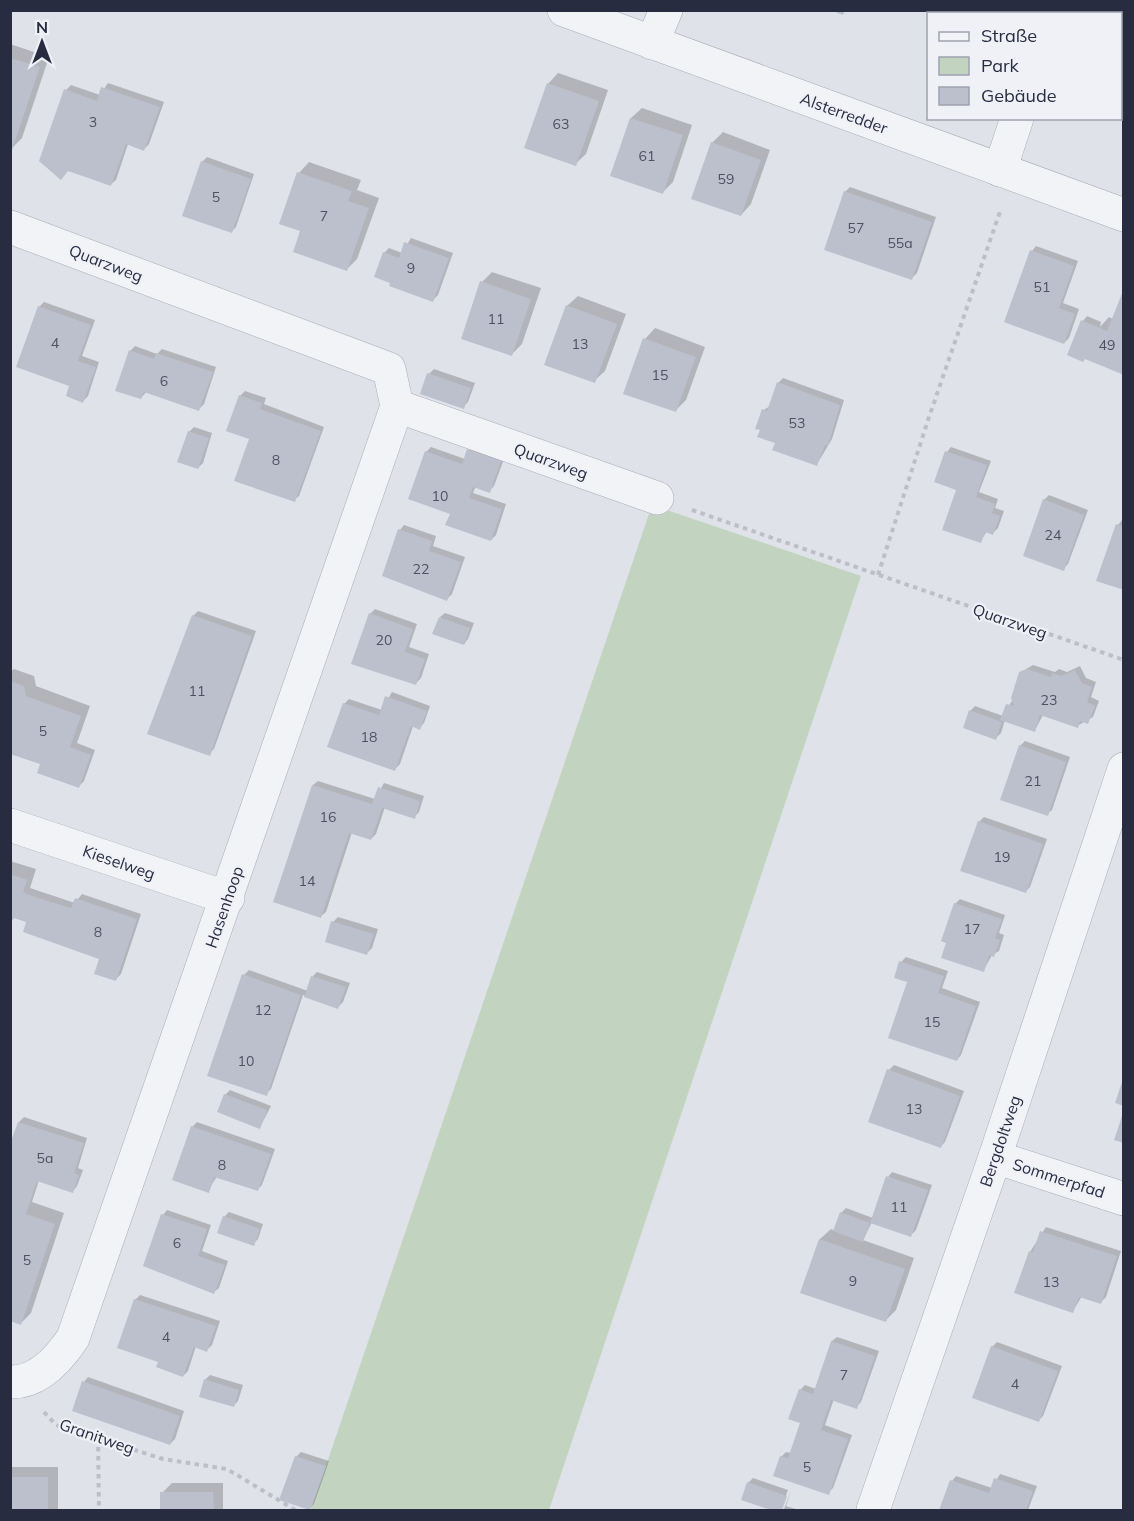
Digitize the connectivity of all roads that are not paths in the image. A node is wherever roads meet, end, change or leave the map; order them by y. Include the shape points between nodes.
1 (564, 10) edge
2 (666, 10) edge
3 (652, 43) junction
4 (1017, 120) edge
5 (1006, 172) junction
6 (1124, 215) edge
7 (10, 227) edge
8 (397, 406) junction
9 (657, 498) road end
10 (1124, 769) edge
11 (10, 825) edge
12 (228, 898) junction
13 (995, 1157) junction
14 (1124, 1199) edge
15 (14, 1382) edge
16 (873, 1510) edge

1 - 3 street, Alsterredder
2 - 3 street
3 - 5 street, Alsterredder
4 - 5 street
5 - 6 street, Alsterredder
7 - 8 street, Quarzweg via 388,369
8 - 9 street, Quarzweg
8 - 12 street, Hasenhoop
10 - 13 street, Bergdoltweg
11 - 12 street, Kieselweg
12 - 15 street, Hasenhoop via 73,1338 61,1356 41,1373
13 - 14 street, Sommerpfad
13 - 16 street, Bergdoltweg

